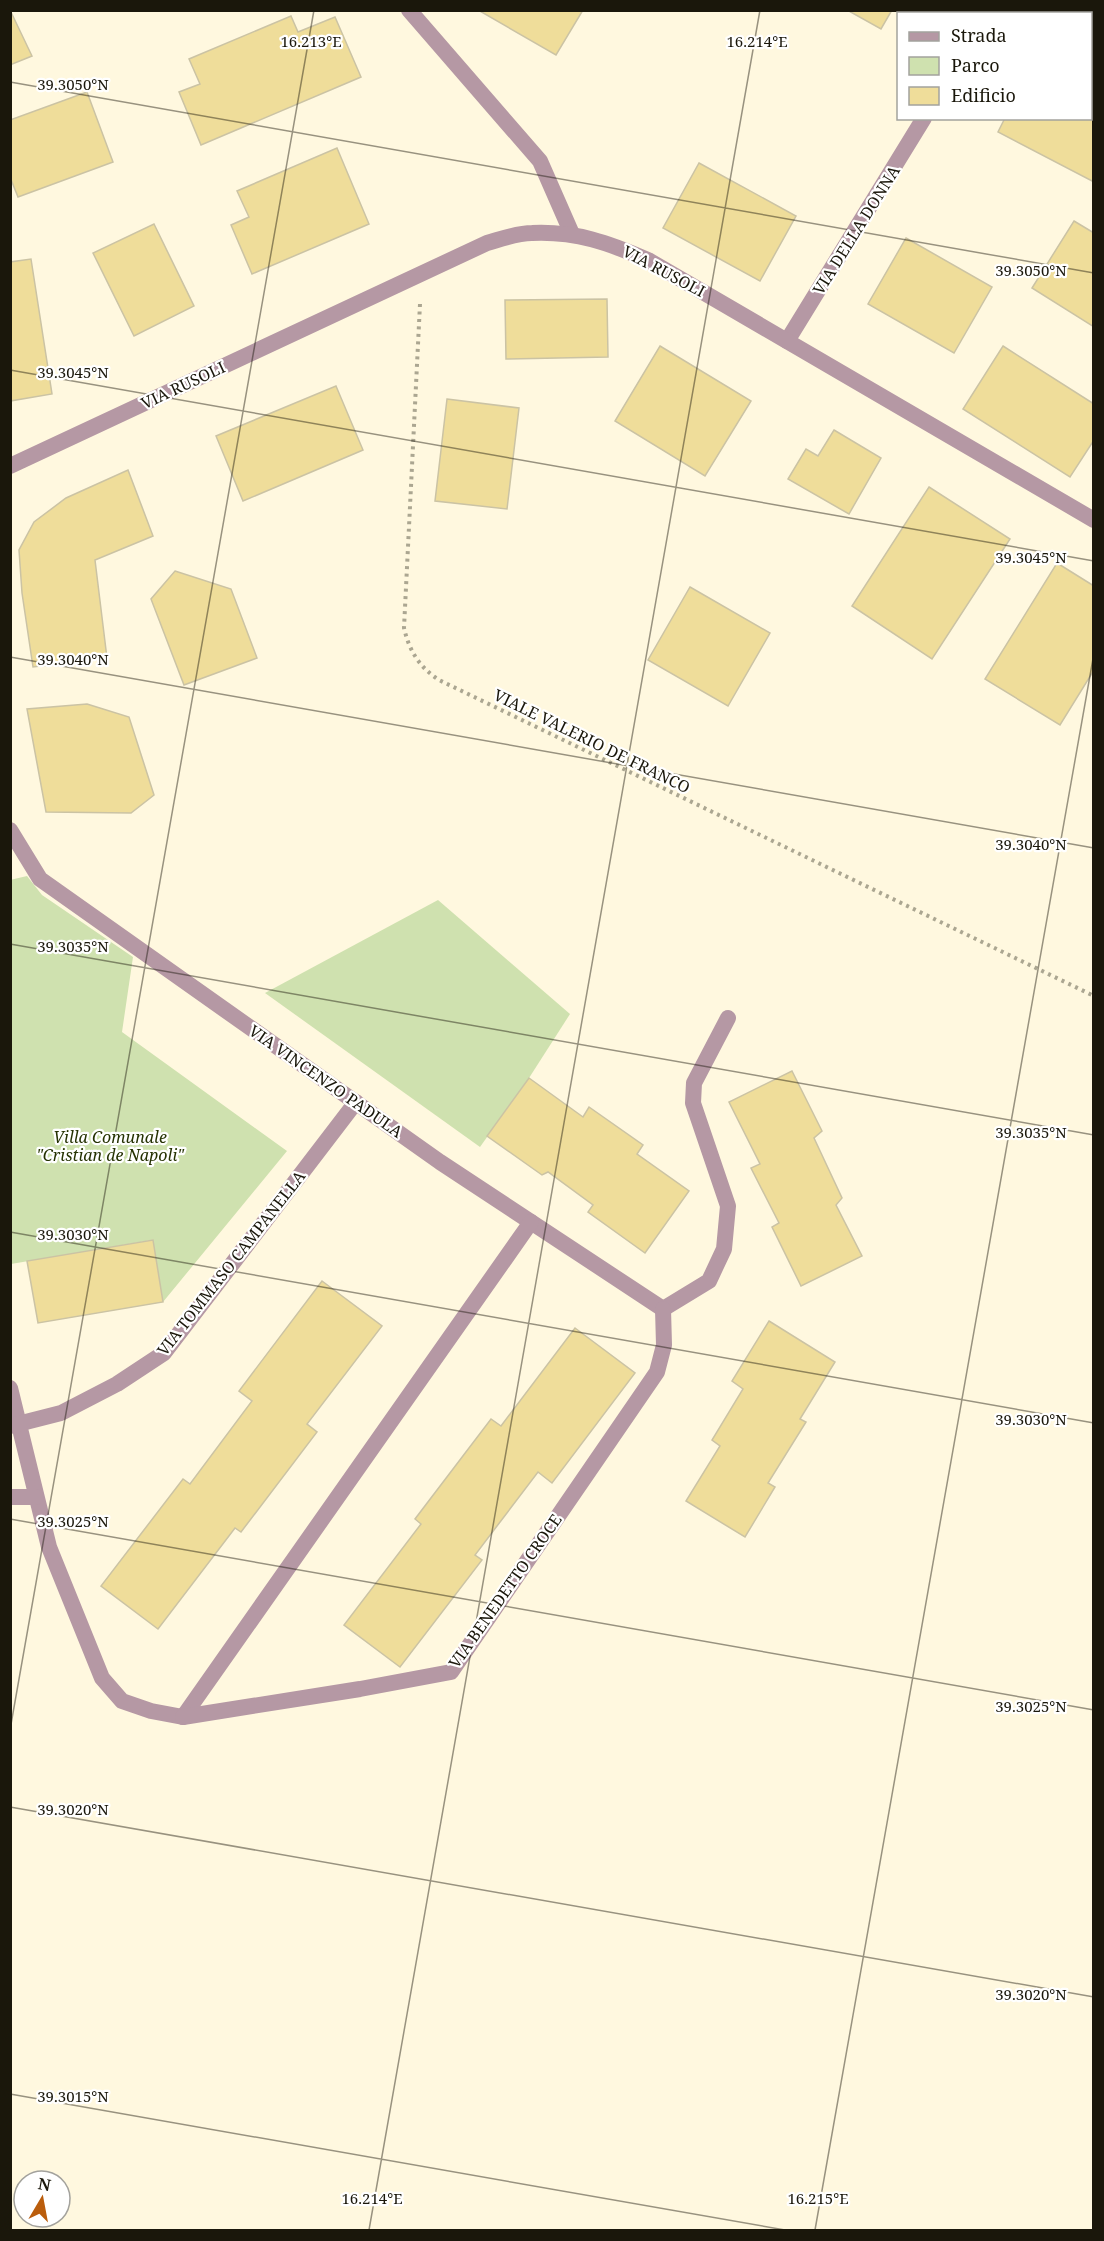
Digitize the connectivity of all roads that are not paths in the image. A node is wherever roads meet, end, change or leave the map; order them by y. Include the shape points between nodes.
1 (409, 10) edge
2 (923, 120) edge
3 (572, 234) junction
4 (787, 341) junction
5 (10, 466) edge
6 (1094, 520) edge
7 (10, 830) edge
8 (728, 1018) dead end
9 (356, 1102) junction
10 (531, 1222) junction
11 (663, 1309) junction
12 (10, 1388) edge
13 (14, 1425) edge
14 (10, 1497) edge
15 (36, 1497) junction
16 (183, 1717) junction

1 - 3 street via 540,161
2 - 4 street, VIA DELLA DONNA
3 - 4 street, VIA RUSOLI via 611,243 648,260
3 - 5 street, VIA RUSOLI via 530,232 487,243
4 - 6 street, VIA RUSOLI
7 - 9 street, VIA VINCENZO PADULA via 40,879
8 - 11 street via 694,1083 693,1103 728,1206 724,1249 709,1281
9 - 10 street, VIA VINCENZO PADULA
9 - 13 street, VIA TOMMASO CAMPANELLA via 164,1353 62,1413
10 - 11 street, VIA VINCENZO PADULA
10 - 16 street
11 - 16 street, VIA BENEDETTO CROCE via 664,1345 657,1372 451,1672
12 - 13 street, VIA BENEDETTO CROCE
13 - 15 street, VIA BENEDETTO CROCE
14 - 15 street
15 - 16 street, VIA BENEDETTO CROCE via 49,1547 102,1678 122,1701

